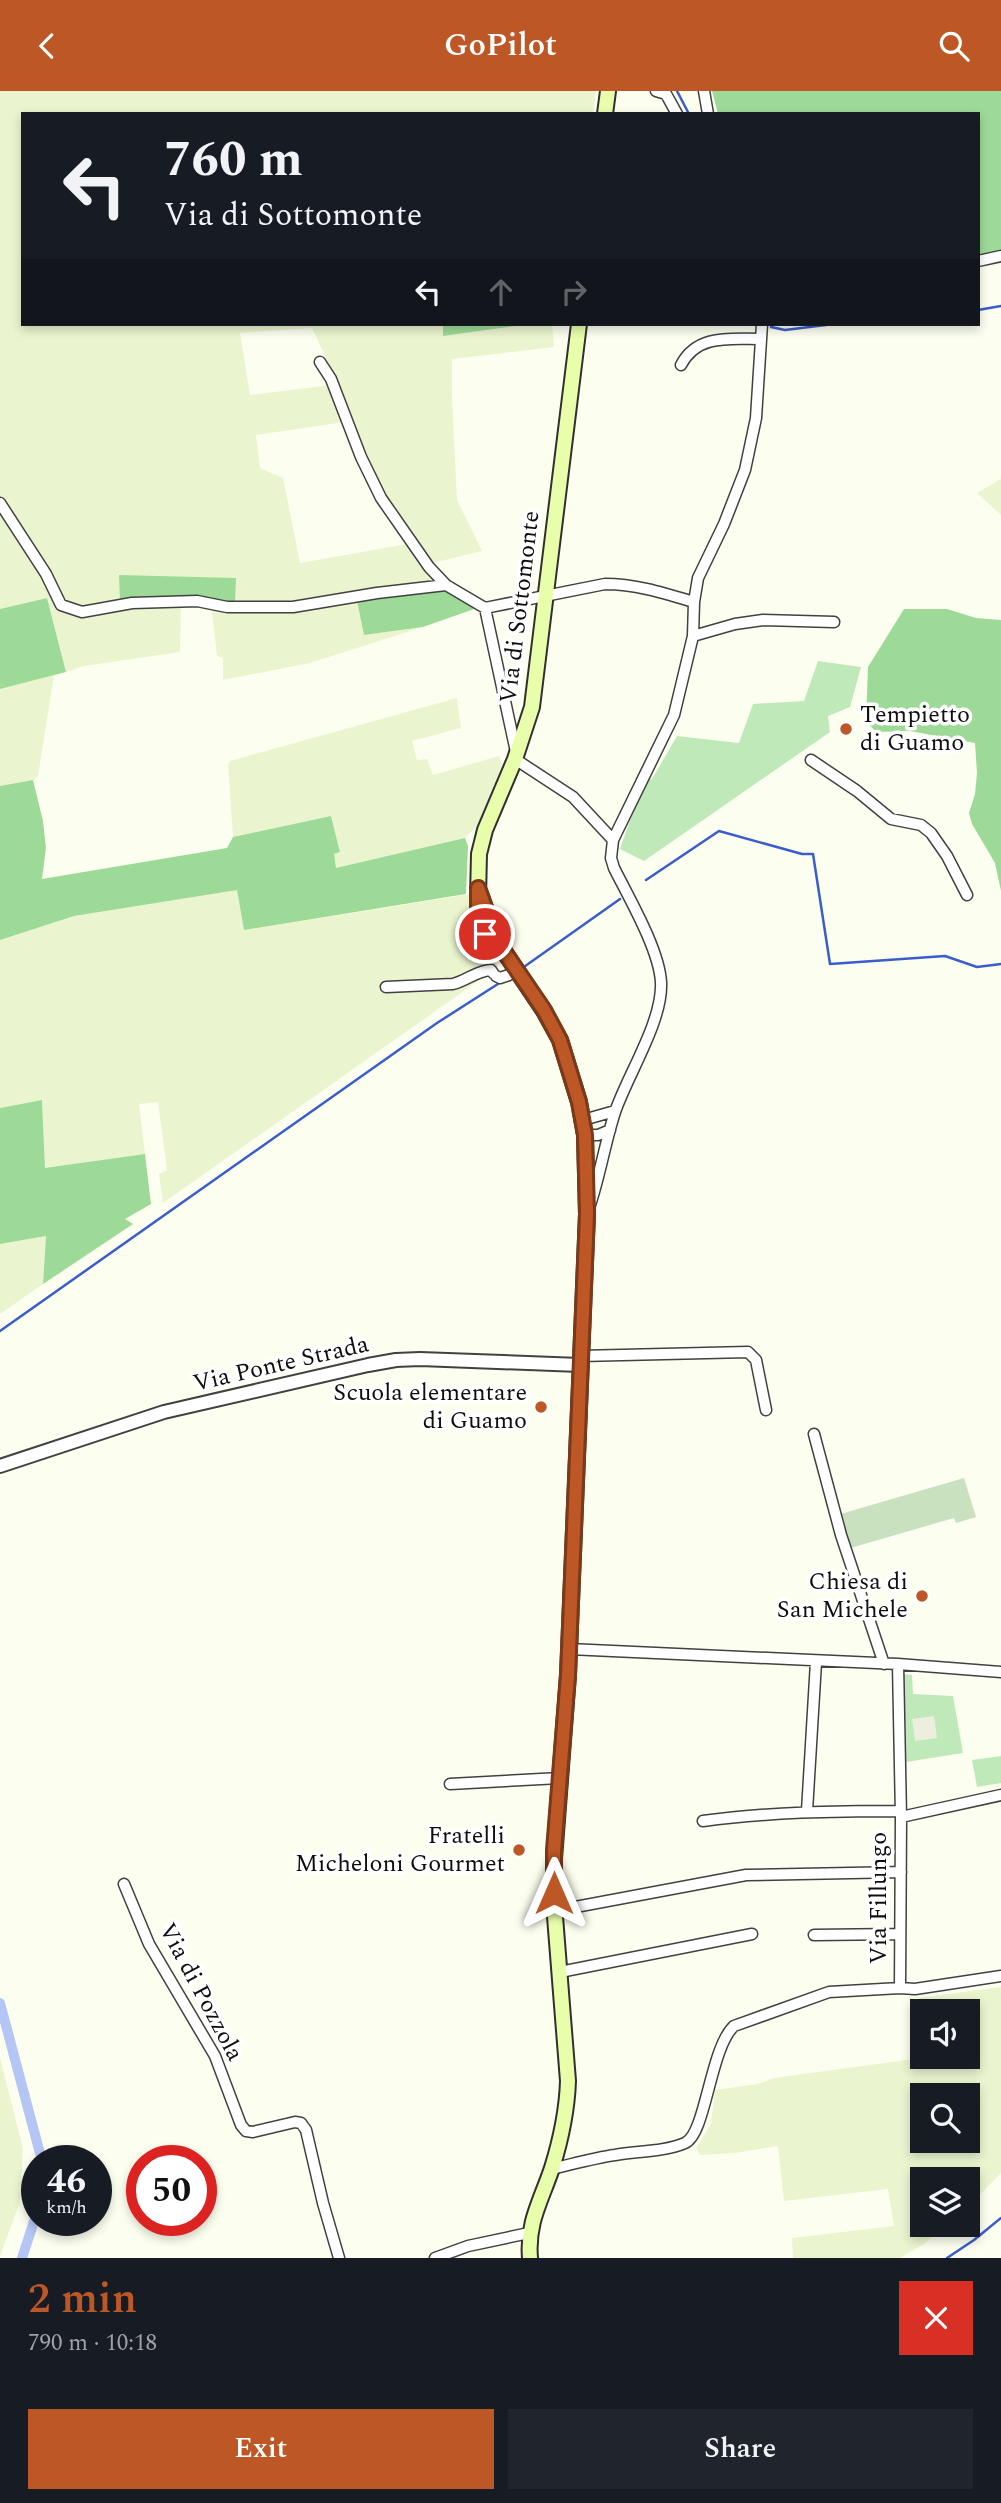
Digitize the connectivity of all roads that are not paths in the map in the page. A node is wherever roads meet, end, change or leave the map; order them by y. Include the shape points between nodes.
1 (608, 91) edge
2 (656, 91) edge
3 (704, 91) edge
4 (605, 112) edge
5 (676, 112) edge
6 (709, 112) edge
7 (1001, 256) edge
8 (980, 261) edge
9 (579, 326) edge
10 (762, 326) edge
11 (760, 339) junction
12 (320, 362) dead end
13 (681, 365) dead end
14 (0, 503) edge
15 (446, 585) junction
16 (546, 594) junction
17 (694, 602) junction
18 (485, 608) junction
19 (834, 622) dead end
20 (693, 636) junction
21 (515, 756) junction
22 (811, 759) dead end
23 (613, 840) junction
24 (478, 888) junction
25 (967, 895) dead end
26 (500, 975) junction
27 (386, 987) dead end
28 (562, 1053) junction
29 (615, 1111) junction
30 (584, 1128) junction
31 (610, 1130) junction
32 (587, 1212) junction
33 (580, 1361) junction
34 (766, 1410) dead end
35 (814, 1434) dead end
36 (0, 1466) edge
37 (569, 1649) junction
38 (816, 1662) junction
39 (884, 1664) junction
40 (898, 1664) junction
41 (1001, 1672) edge
42 (559, 1778) junction
43 (450, 1784) dead end
44 (1001, 1795) edge
45 (807, 1811) junction
46 (900, 1814) junction
47 (703, 1821) dead end
48 (901, 1872) junction
49 (124, 1884) dead end
50 (554, 1911) junction
51 (752, 1934) dead end
52 (900, 1934) junction
53 (814, 1935) dead end
54 (560, 1972) junction
55 (1001, 1976) edge
56 (900, 1988) junction
57 (551, 2169) junction
58 (529, 2233) junction
59 (339, 2258) edge
60 (435, 2258) edge
61 (530, 2258) edge

1 - 4 main road
2 - 5 street via 666,94
3 - 6 street
7 - 8 street
9 - 16 main road, Via di Sottomonte
10 - 11 street
11 - 13 street via 703,343 692,349
11 - 17 street via 756,418 745,470 698,578
12 - 15 street via 381,498
14 - 15 street via 46,573 61,605 82,612 132,603 197,601 227,607 293,607
15 - 18 street
16 - 17 street via 622,584
16 - 18 street
16 - 21 main road, Via di Sottomonte via 532,707
17 - 20 street
18 - 21 street
19 - 20 street via 763,620
20 - 23 street via 674,715
21 - 23 street via 573,797
21 - 24 main road, Via di Sottomonte via 485,830
22 - 25 street via 891,819 921,825 931,833
23 - 29 street via 614,868 644,929 661,984 657,1012
24 - 26 main road, Via di Sottomonte via 478,907
24 - 28 main road, Via di Sottomonte via 497,941 548,1017
26 - 27 street via 491,970 453,984
26 - 28 main road, Via di Sottomonte
28 - 30 main road, Via di Sottomonte
29 - 30 street
29 - 31 street
30 - 31 street via 598,1135
30 - 32 main road, Via di Sottomonte
31 - 32 street
32 - 33 main road, Via di Sottomonte
33 - 34 street via 748,1352 756,1360
33 - 36 street, Via Ponte Strada via 420,1359 368,1364 164,1412
33 - 37 main road, Via di Sottomonte
35 - 39 street via 841,1535
37 - 38 street
37 - 42 main road, Via di Sottomonte
38 - 39 street
38 - 45 street
39 - 40 street
40 - 41 street
40 - 46 street, Via Fillungo
42 - 43 street
42 - 50 main road, Via di Sottomonte
44 - 46 street
45 - 46 street
45 - 47 street
46 - 48 street, Via Fillungo
48 - 50 street via 746,1875
48 - 52 street, Via Fillungo
49 - 59 street, Via di Pozzola via 149,1944 215,2056 241,2125 253,2132 295,2122 306,2130
50 - 54 main road, Via di Sottomonte
51 - 54 street
52 - 53 street
52 - 56 street, Via Fillungo
54 - 57 main road, Via di Sottomonte via 567,2108
55 - 56 street
56 - 57 street, Via Fillungo via 829,1992 734,2026 706,2089 692,2138 668,2148
57 - 58 main road, Via di Sottomonte
58 - 60 street
58 - 61 main road, Via di Sottomonte

